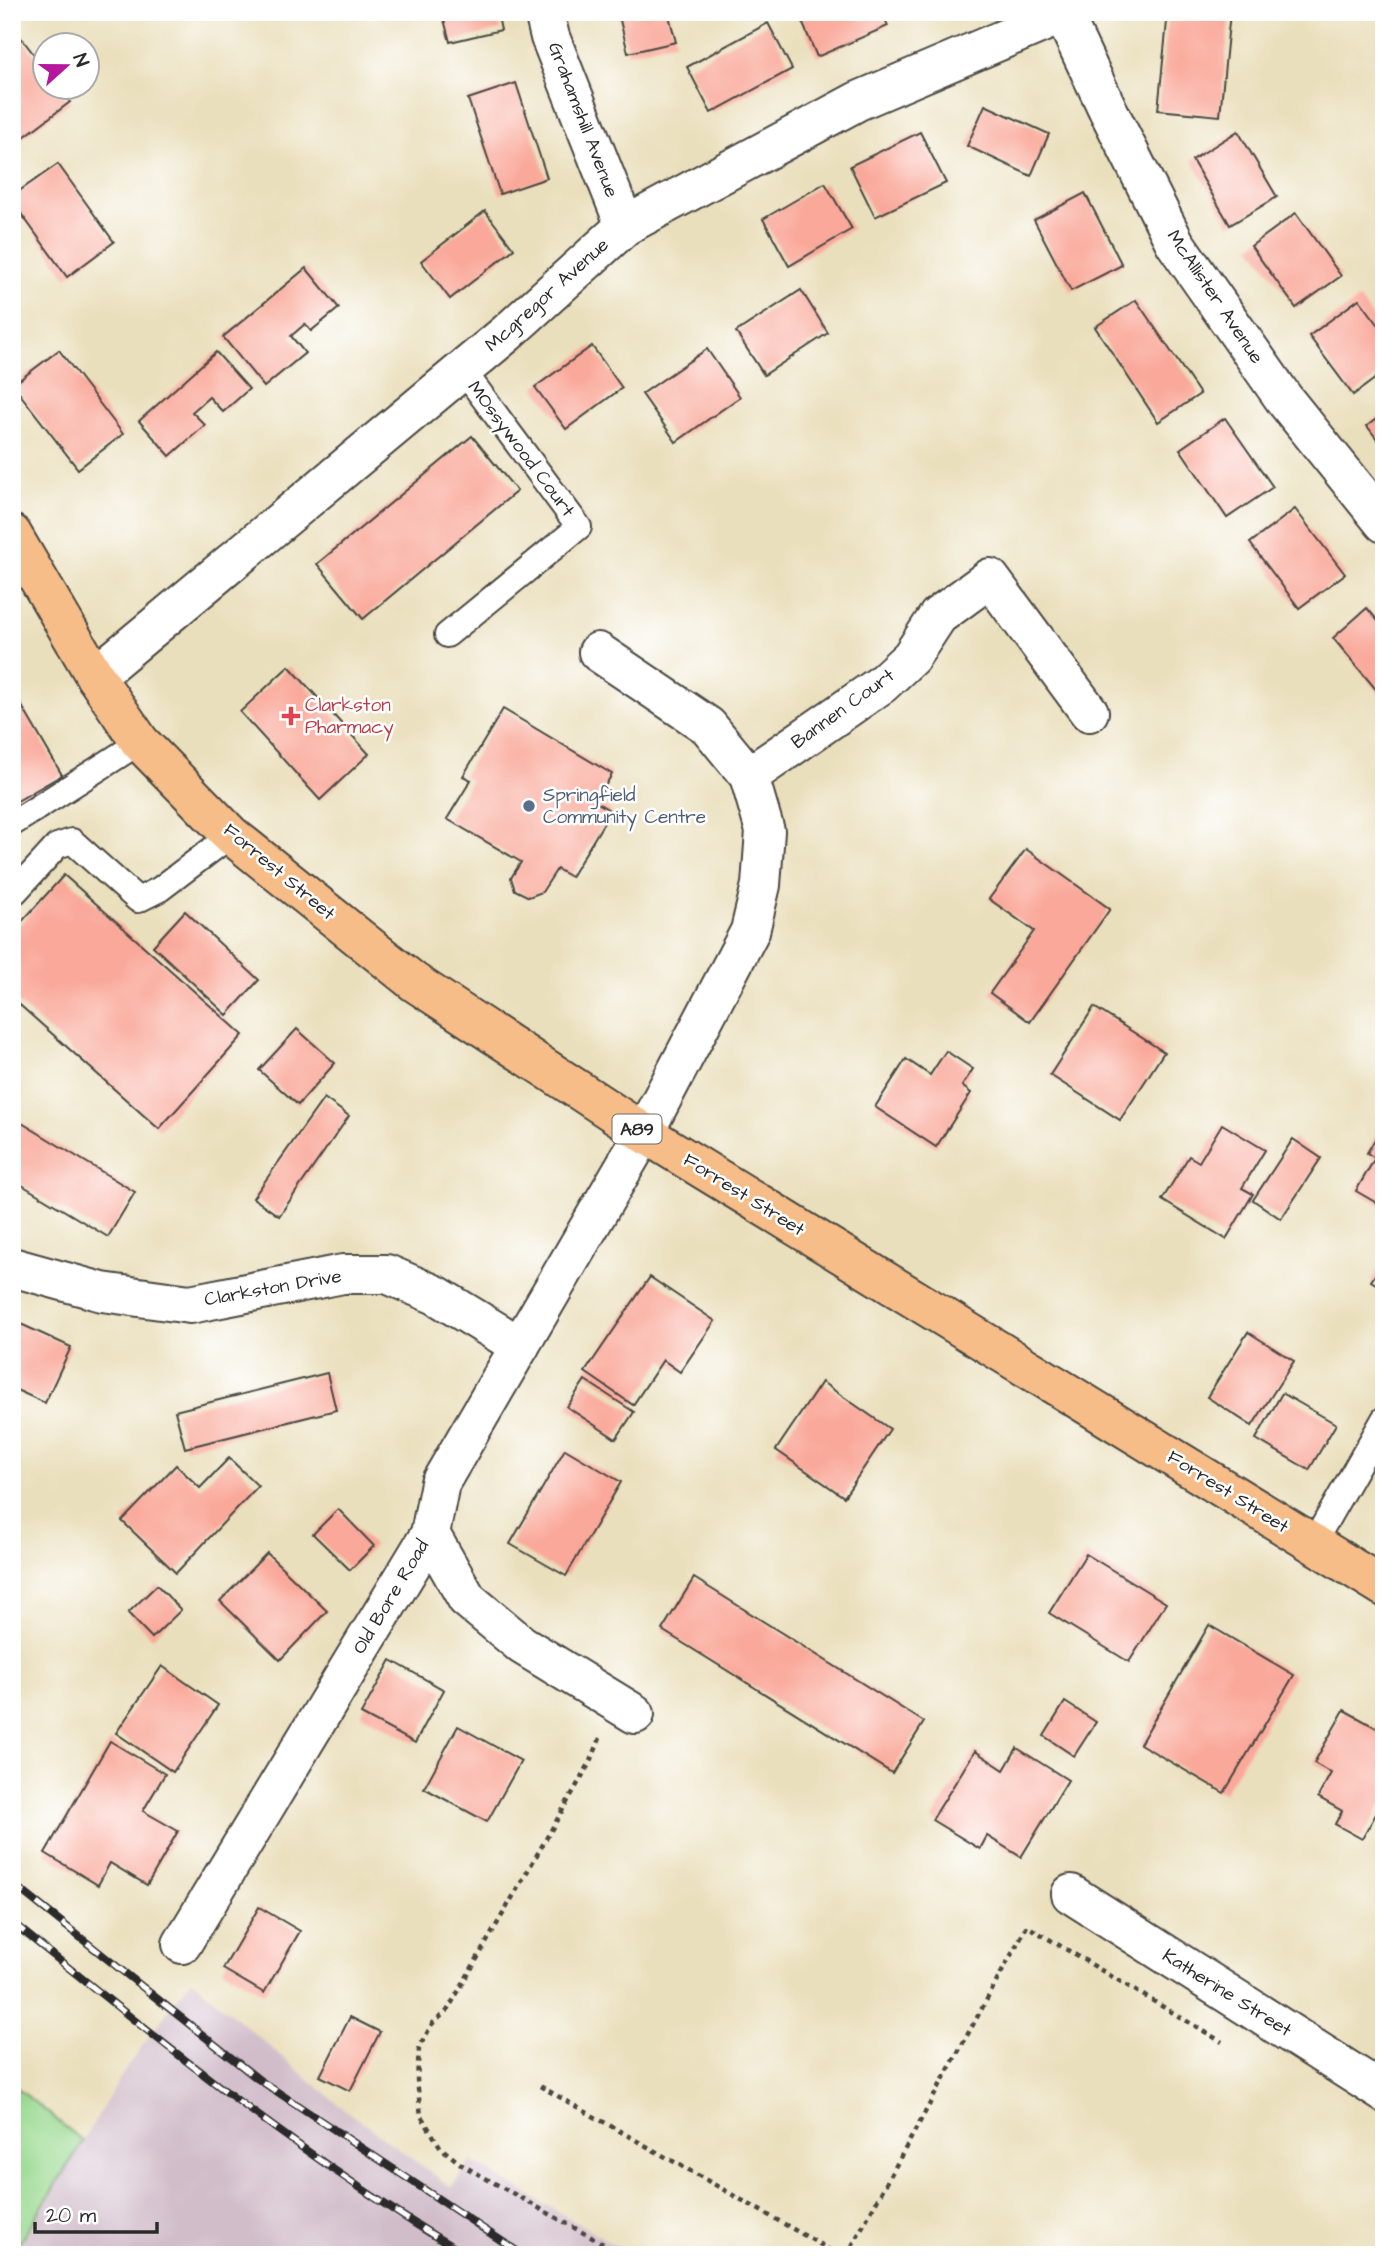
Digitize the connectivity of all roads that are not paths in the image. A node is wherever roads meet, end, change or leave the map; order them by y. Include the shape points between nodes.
1 (544, 12) edge
2 (1063, 13) edge
3 (625, 226) junction
4 (462, 369) junction
5 (1384, 523) edge
6 (12, 534) edge
7 (447, 635) dead end
8 (598, 652) dead end
9 (95, 676) junction
10 (1089, 712) dead end
11 (140, 742) junction
12 (749, 776) junction
13 (12, 824) edge
14 (231, 835) junction
15 (16, 891) dead end
16 (644, 1133) junction
17 (12, 1267) edge
18 (520, 1346) junction
19 (1384, 1419) edge
20 (430, 1534) junction
21 (1313, 1544) junction
22 (1384, 1587) edge
23 (625, 1708) road end
24 (1071, 1894) dead end
25 (182, 1944) dead end
26 (1384, 2092) edge

1 - 3 street, Grahamshill Avenue
2 - 3 street, Mcgregor Avenue via 859,101
2 - 5 street, McAllister Avenue via 1175,243 1284,399
3 - 4 street, Mcgregor Avenue
4 - 7 lane, MOssywood Court via 579,527
4 - 9 street, Mcgregor Avenue
6 - 9 main road, Forrest Street / A89
8 - 12 street via 708,726
9 - 11 main road, Forrest Street / A89
10 - 12 street, Bannen Court via 990,578 938,616 911,657 882,684
11 - 13 lane
11 - 14 main road, Forrest Street / A89
12 - 16 street via 765,831 761,885 750,931
14 - 15 lane via 160,889 138,900 72,841 57,846
14 - 16 main road, Forrest Street / A89 via 414,982
16 - 18 street, Old Bore Road
16 - 21 main road, Forrest Street / A89
17 - 18 street, Clarkston Drive via 102,1292 190,1304 343,1274 387,1274 436,1295
18 - 20 street, Old Bore Road via 440,1483
19 - 21 lane
20 - 23 street via 467,1599 522,1645
20 - 25 street, Old Bore Road
21 - 22 main road, Forrest Street / A89
24 - 26 street, Katherine Street

